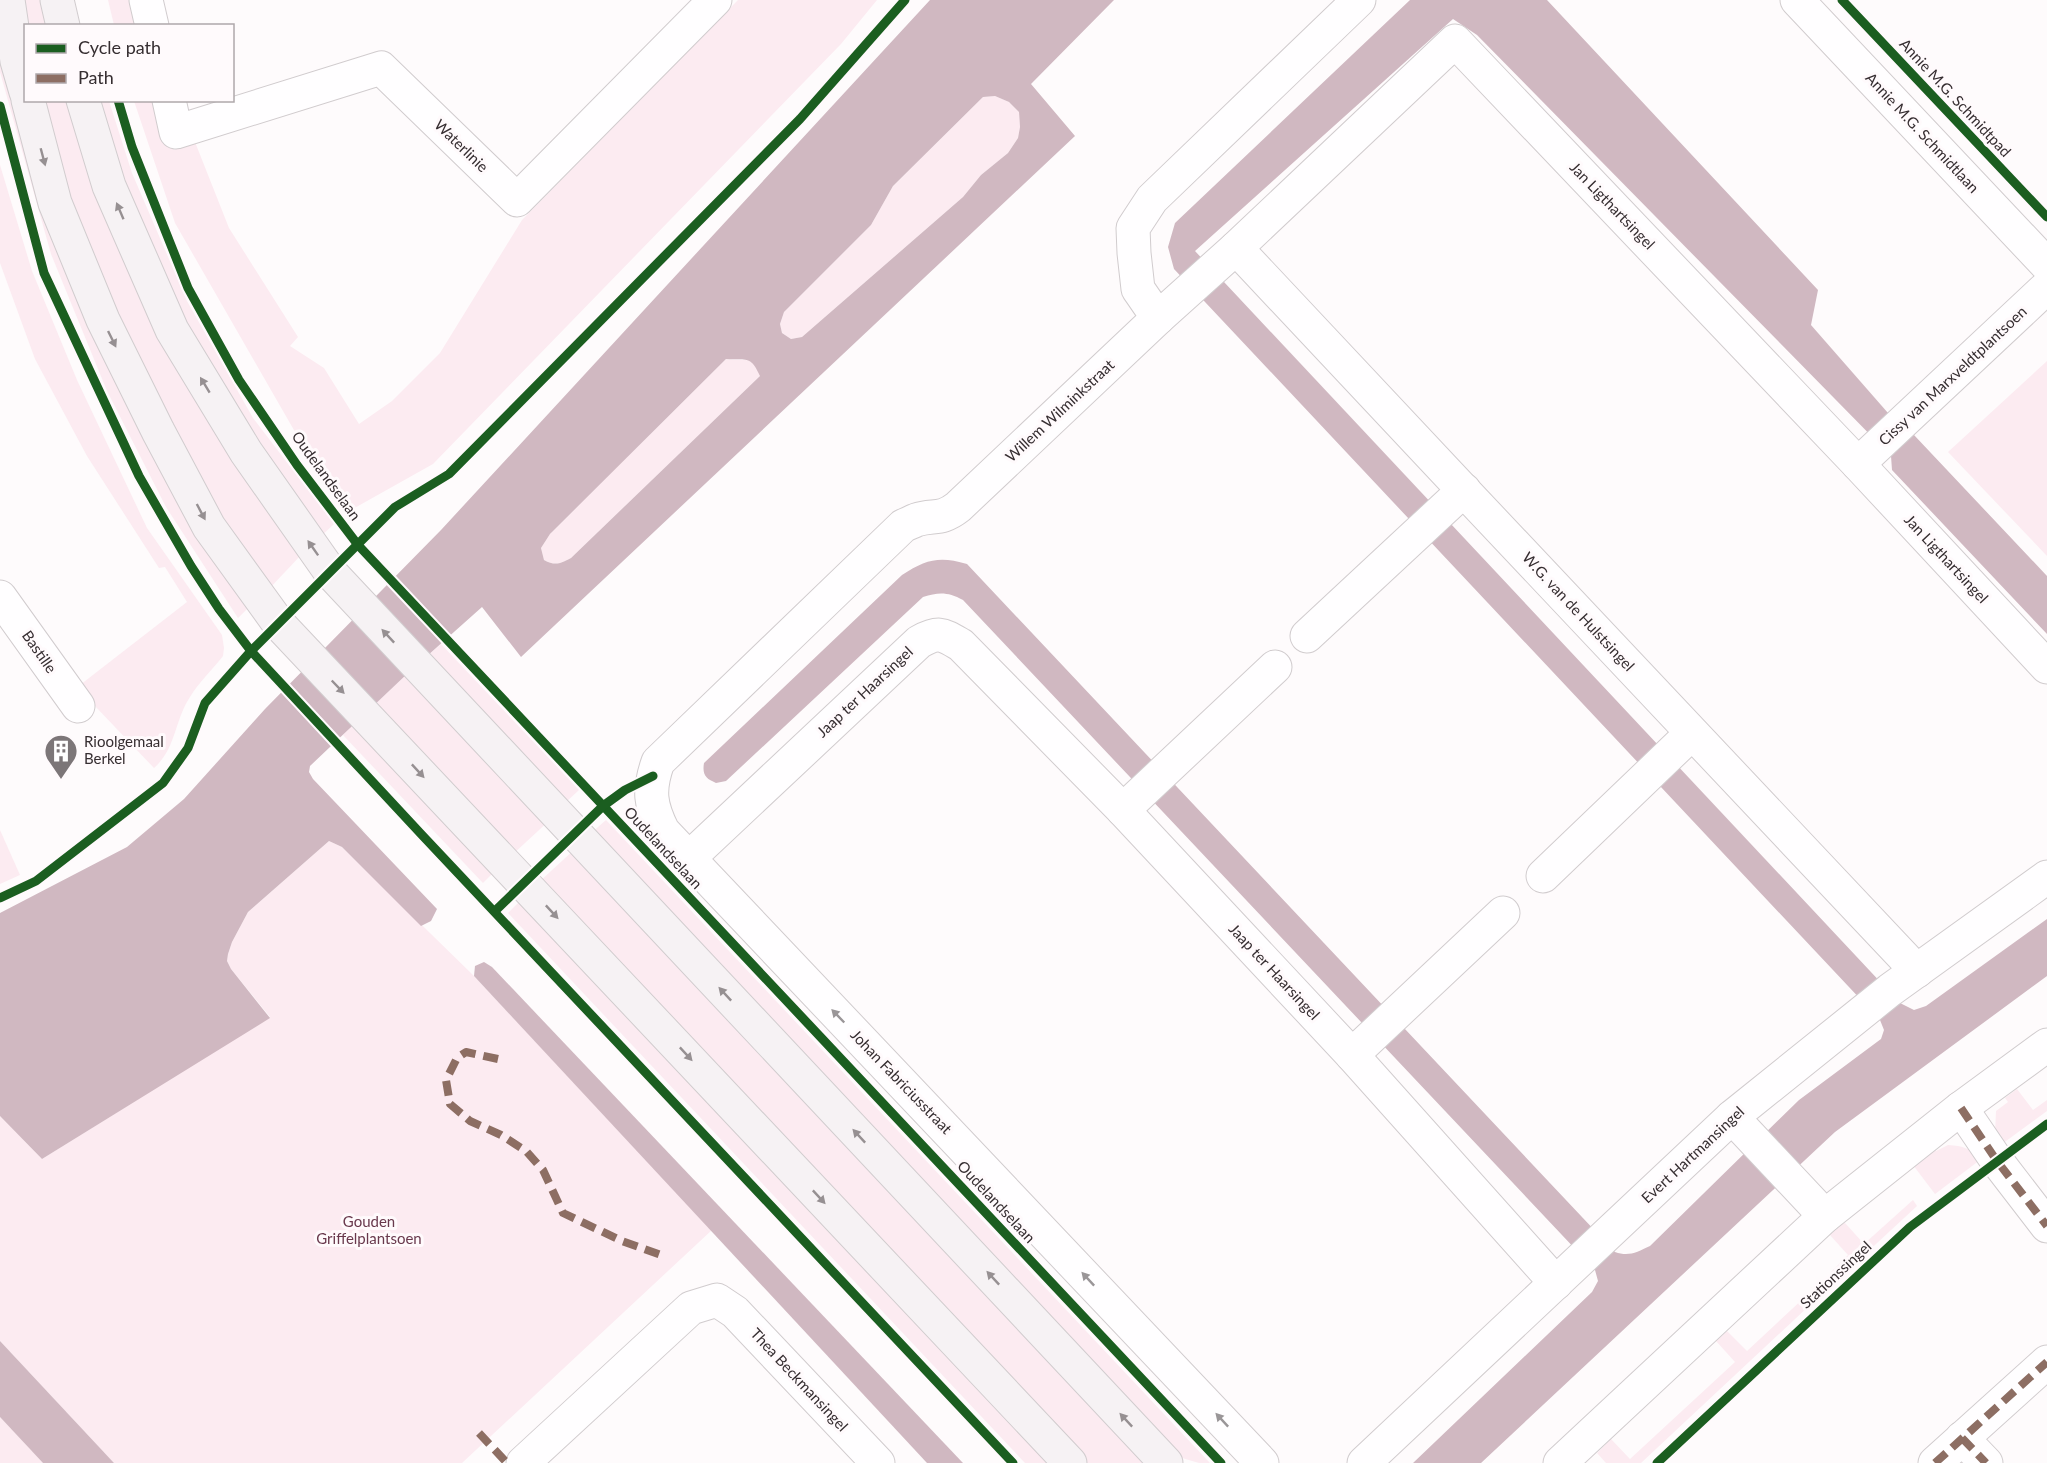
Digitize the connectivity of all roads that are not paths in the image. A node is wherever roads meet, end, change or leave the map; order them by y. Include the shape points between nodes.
1 (8, 0) edge
2 (57, 0) edge
3 (146, 0) edge
4 (715, 0) edge
5 (1359, 0) edge
6 (1797, 0) edge
7 (63, 24) edge
8 (152, 24) edge
9 (24, 85) edge
10 (29, 102) edge
11 (84, 102) edge
12 (169, 102) edge
13 (2047, 266) edge
14 (1213, 268) junction
15 (2047, 287) edge
16 (1158, 318) junction
17 (1868, 455) junction
18 (1441, 511) junction
19 (0, 597) edge
20 (1307, 636) dead end
21 (1275, 667) dead end
22 (2047, 667) edge
23 (78, 706) dead end
24 (1670, 755) junction
25 (1143, 791) junction
26 (688, 859) junction
27 (1543, 876) dead end
28 (2047, 877) edge
29 (1503, 913) dead end
30 (1917, 971) junction
31 (1373, 1035) junction
32 (2047, 1045) edge
33 (1961, 1108) junction
34 (1743, 1128) junction
35 (1825, 1216) junction
36 (2047, 1226) edge
37 (1557, 1283) junction
38 (2047, 1362) edge
39 (1962, 1438) junction
40 (523, 1463) edge
41 (879, 1463) edge
42 (1070, 1463) edge
43 (1166, 1463) edge
44 (1262, 1463) edge
45 (1364, 1463) edge
46 (1560, 1463) edge
47 (1935, 1463) edge
48 (1986, 1463) edge

1 - 9 main road
2 - 7 main road
3 - 8 street
4 - 12 street, Waterlinie via 517,200 381,68 176,132
5 - 16 street via 1152,199 1133,228 1138,290
6 - 13 street, Annie M.G. Schmidtlaan
10 -> 42 main road via 55,203 103,320 209,527 279,624
43 -> 11 main road via 325,565 246,452 172,330 110,186
14 - 16 street, Jan Ligthartsingel
14 - 17 street, Jan Ligthartsingel via 1455,41
14 - 18 street, W.G. van de Hulstsingel
15 - 17 street, Cissy van Marxveldtplantsoen
16 - 26 street, Willem Wilminkstraat via 958,507 937,518 918,519 903,526 658,762 653,776 653,812 663,831
17 - 22 street, Jan Ligthartsingel
18 - 20 street
18 - 24 street, W.G. van de Hulstsingel
19 - 23 street, Bastille
21 - 25 street
24 - 27 street
24 - 30 street, W.G. van de Hulstsingel
25 - 26 street, Jaap ter Haarsingel via 961,645 947,636 933,634 919,642
25 - 31 street, Jaap ter Haarsingel
44 -> 26 street, Johan Fabriciusstraat
28 - 30 street, Evert Hartmansingel
29 - 31 street
30 - 34 street, Evert Hartmansingel via 1878,1000
31 - 37 street, Jaap ter Haarsingel
32 - 33 street
33 - 35 street
33 - 36 street
34 - 35 street
34 - 37 street, Evert Hartmansingel via 1605,1237
35 - 46 street
37 - 45 street, Evert Hartmansingel
38 - 39 street
39 - 47 street
39 - 48 street
40 - 41 street, Thea Beckmansingel via 691,1308 717,1300 735,1312

